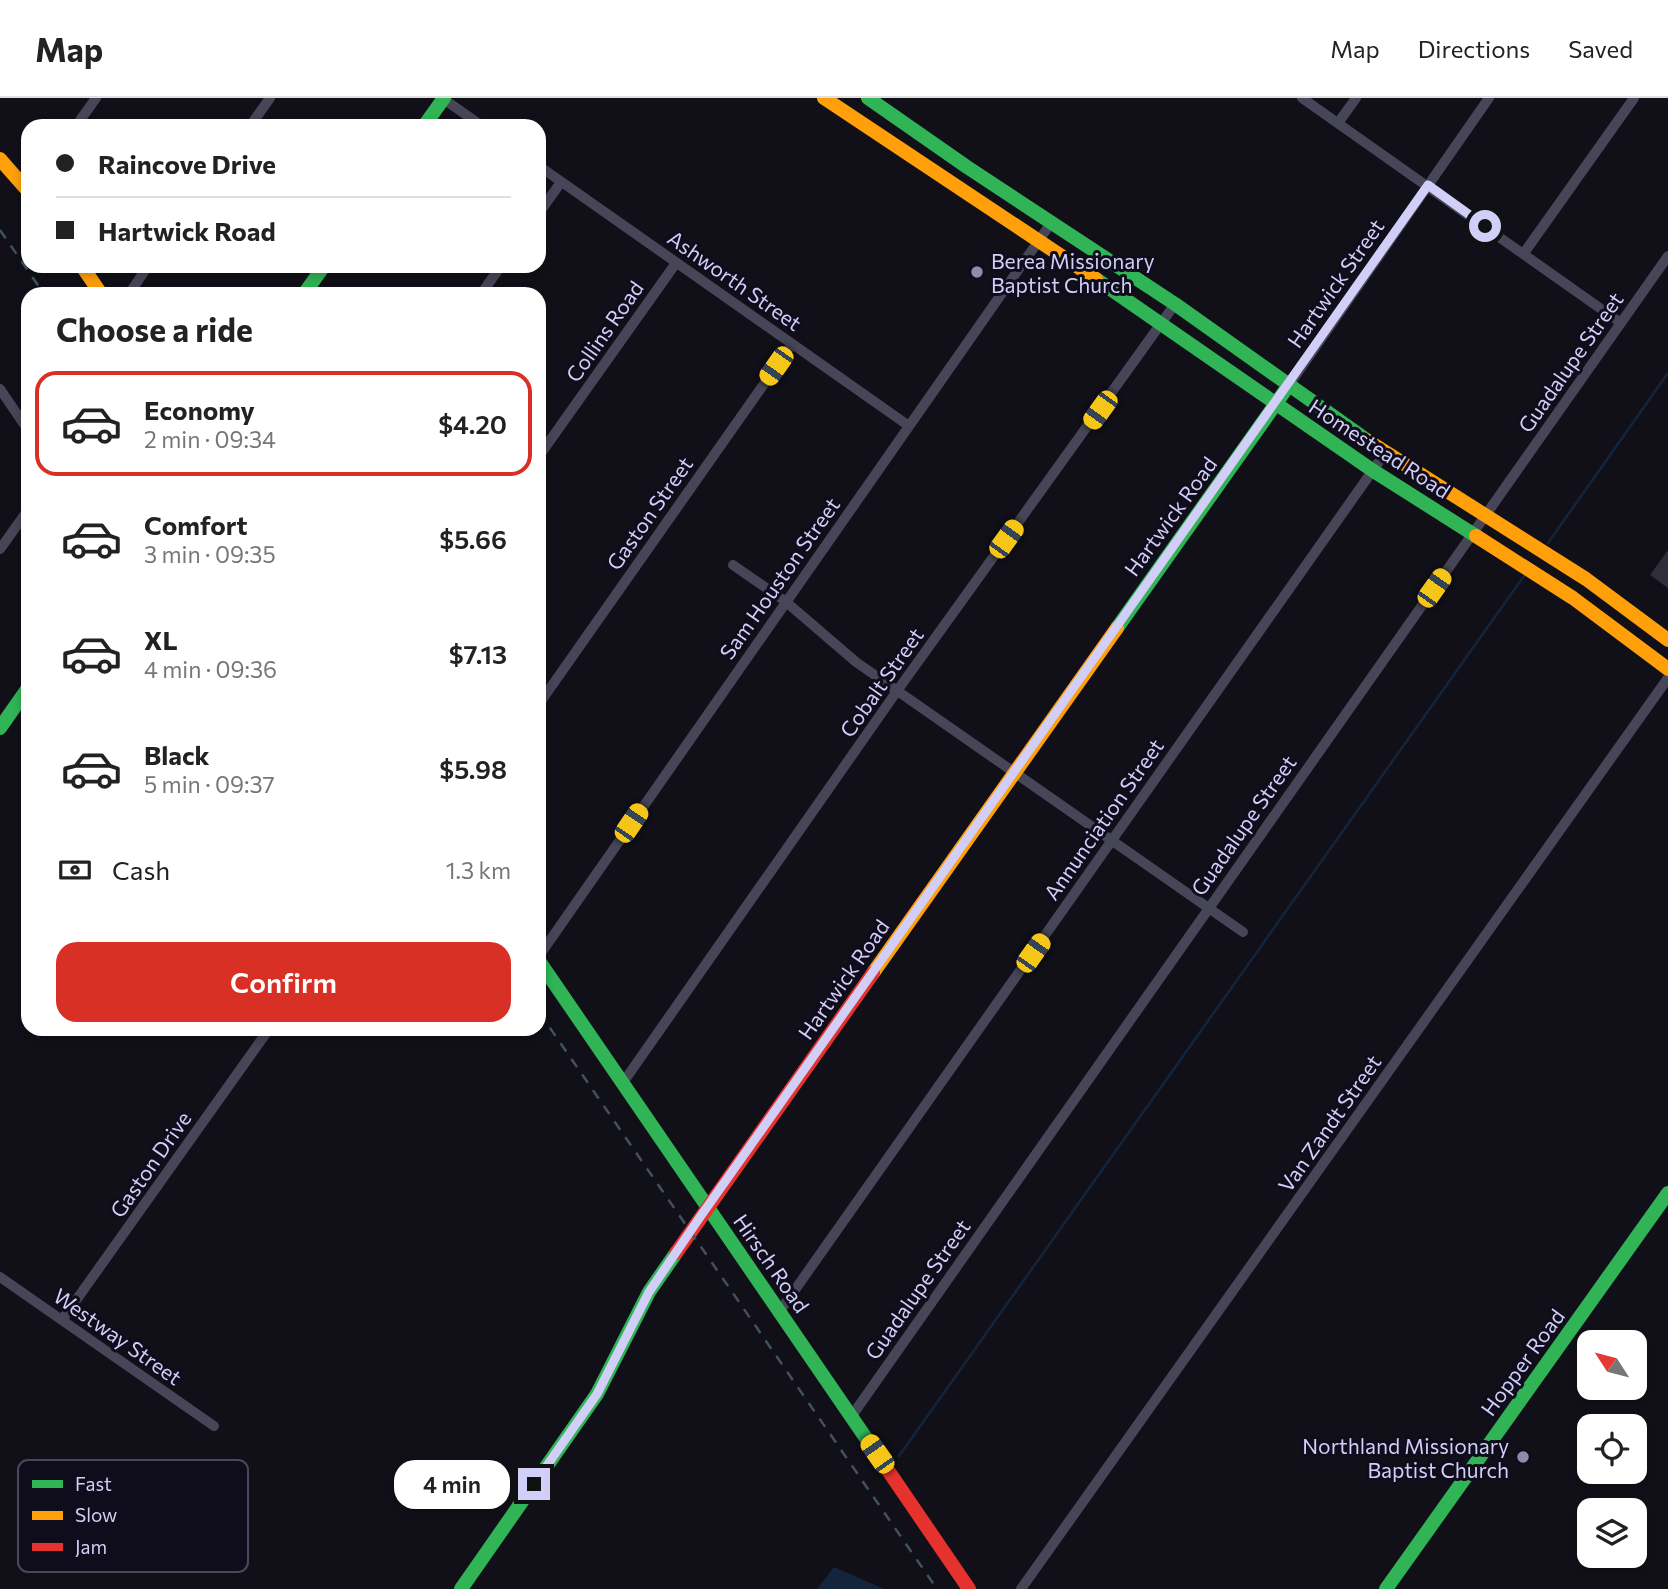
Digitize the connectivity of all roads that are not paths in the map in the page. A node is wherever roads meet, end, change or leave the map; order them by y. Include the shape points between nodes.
1 (96, 98) edge
2 (270, 98) edge
3 (443, 98) edge
4 (824, 98) edge
5 (867, 98) edge
6 (1302, 98) edge
7 (1356, 98) edge
8 (1489, 98) edge
9 (1634, 98) edge
10 (81, 119) edge
11 (255, 119) edge
12 (429, 119) edge
13 (472, 119) edge
14 (1338, 123) junction
15 (941, 149) junction
16 (0, 159) edge
17 (931, 170) junction
18 (546, 171) edge
19 (561, 182) junction
20 (21, 183) edge
21 (1428, 185) junction
22 (546, 203) edge
23 (1051, 223) junction
24 (1038, 242) junction
25 (1524, 253) junction
26 (1668, 256) edge
27 (676, 263) junction
28 (1175, 304) junction
29 (1162, 323) junction
30 (1621, 323) junction
31 (792, 344) junction
32 (1289, 385) junction
33 (0, 389) edge
34 (1276, 404) junction
35 (21, 420) edge
36 (909, 426) junction
37 (546, 446) edge
38 (1385, 453) junction
39 (1372, 470) junction
40 (1485, 516) junction
41 (21, 520) edge
42 (1473, 533) junction
43 (0, 549) edge
44 (733, 565) dead end
45 (1586, 579) junction
46 (1573, 598) junction
47 (785, 601) junction
48 (1668, 640) edge
49 (1668, 669) edge
50 (1668, 678) edge
51 (897, 691) junction
52 (546, 694) edge
53 (21, 698) edge
54 (0, 728) edge
55 (1014, 772) junction
56 (1112, 840) junction
57 (1208, 907) junction
58 (1243, 932) dead end
59 (546, 946) edge
60 (546, 971) edge
61 (264, 1036) edge
62 (622, 1084) junction
63 (1668, 1193) edge
64 (708, 1207) junction
65 (0, 1277) edge
66 (780, 1311) junction
67 (62, 1320) junction
68 (851, 1417) junction
69 (214, 1426) dead end
70 (461, 1589) edge
71 (969, 1589) edge
72 (1021, 1589) edge
73 (1386, 1589) edge

1 - 10 street
2 - 11 street
3 - 12 main road
3 - 13 street
4 - 17 main road, Homestead Road
5 - 15 main road, Homestead Road
6 - 14 street
7 - 14 street
8 - 21 street
9 - 25 street
14 - 21 street
15 - 17 main road
15 - 23 main road, Homestead Road
16 - 20 main road
17 - 24 main road, Homestead Road
18 - 19 street, Ashworth Street
19 - 22 street
19 - 27 street, Ashworth Street
21 - 25 street
21 - 32 street, Hartwick Street
23 - 24 street, Sam Houston Street
23 - 28 main road, Homestead Road
24 - 29 main road, Homestead Road
24 - 36 street, Sam Houston Street
25 - 30 street
26 - 30 street, Guadalupe Street
27 - 31 street, Ashworth Street
27 - 37 street, Collins Road
28 - 29 street, Cobalt Street
28 - 32 main road, Homestead Road
29 - 34 main road, Homestead Road
29 - 51 street, Cobalt Street
30 - 40 street, Guadalupe Street
31 - 36 street, Ashworth Street
31 - 52 street, Gaston Street
32 - 34 main road, Hartwick Street
32 - 38 main road, Homestead Road
33 - 35 street
34 - 39 main road, Homestead Road
34 - 55 main road, Hartwick Road
36 - 47 street, Sam Houston Street
38 - 39 street, Annunciation Street
38 - 40 main road, Homestead Road
39 - 42 main road, Homestead Road
39 - 56 street, Annunciation Street
40 - 42 street, Guadalupe Street
40 - 45 main road, Homestead Road
41 - 43 street
42 - 46 main road, Homestead Road
42 - 57 street, Guadalupe Street
44 - 47 street
45 - 46 main road
45 - 48 main road, Homestead Road
46 - 49 main road, Homestead Road
47 - 51 street
47 - 59 street, Sam Houston Street
50 - 72 street, Van Zandt Street
51 - 55 street
51 - 62 street, Cobalt Street
53 - 54 main road
55 - 56 street
55 - 64 main road, Hartwick Road
56 - 57 street
56 - 66 street, Annunciation Street
57 - 58 street
57 - 68 street, Guadalupe Street
60 - 62 main road, Hirsch Road
61 - 67 street, Gaston Drive
62 - 64 main road, Hirsch Road
63 - 73 main road, Hopper Road
64 - 66 main road, Hirsch Road
64 - 70 main road, Hartwick Road via 649,1292 597,1394
65 - 67 street, Westway Street
66 - 68 main road, Hirsch Road
67 - 69 street, Westway Street
68 - 71 main road, Hirsch Road

